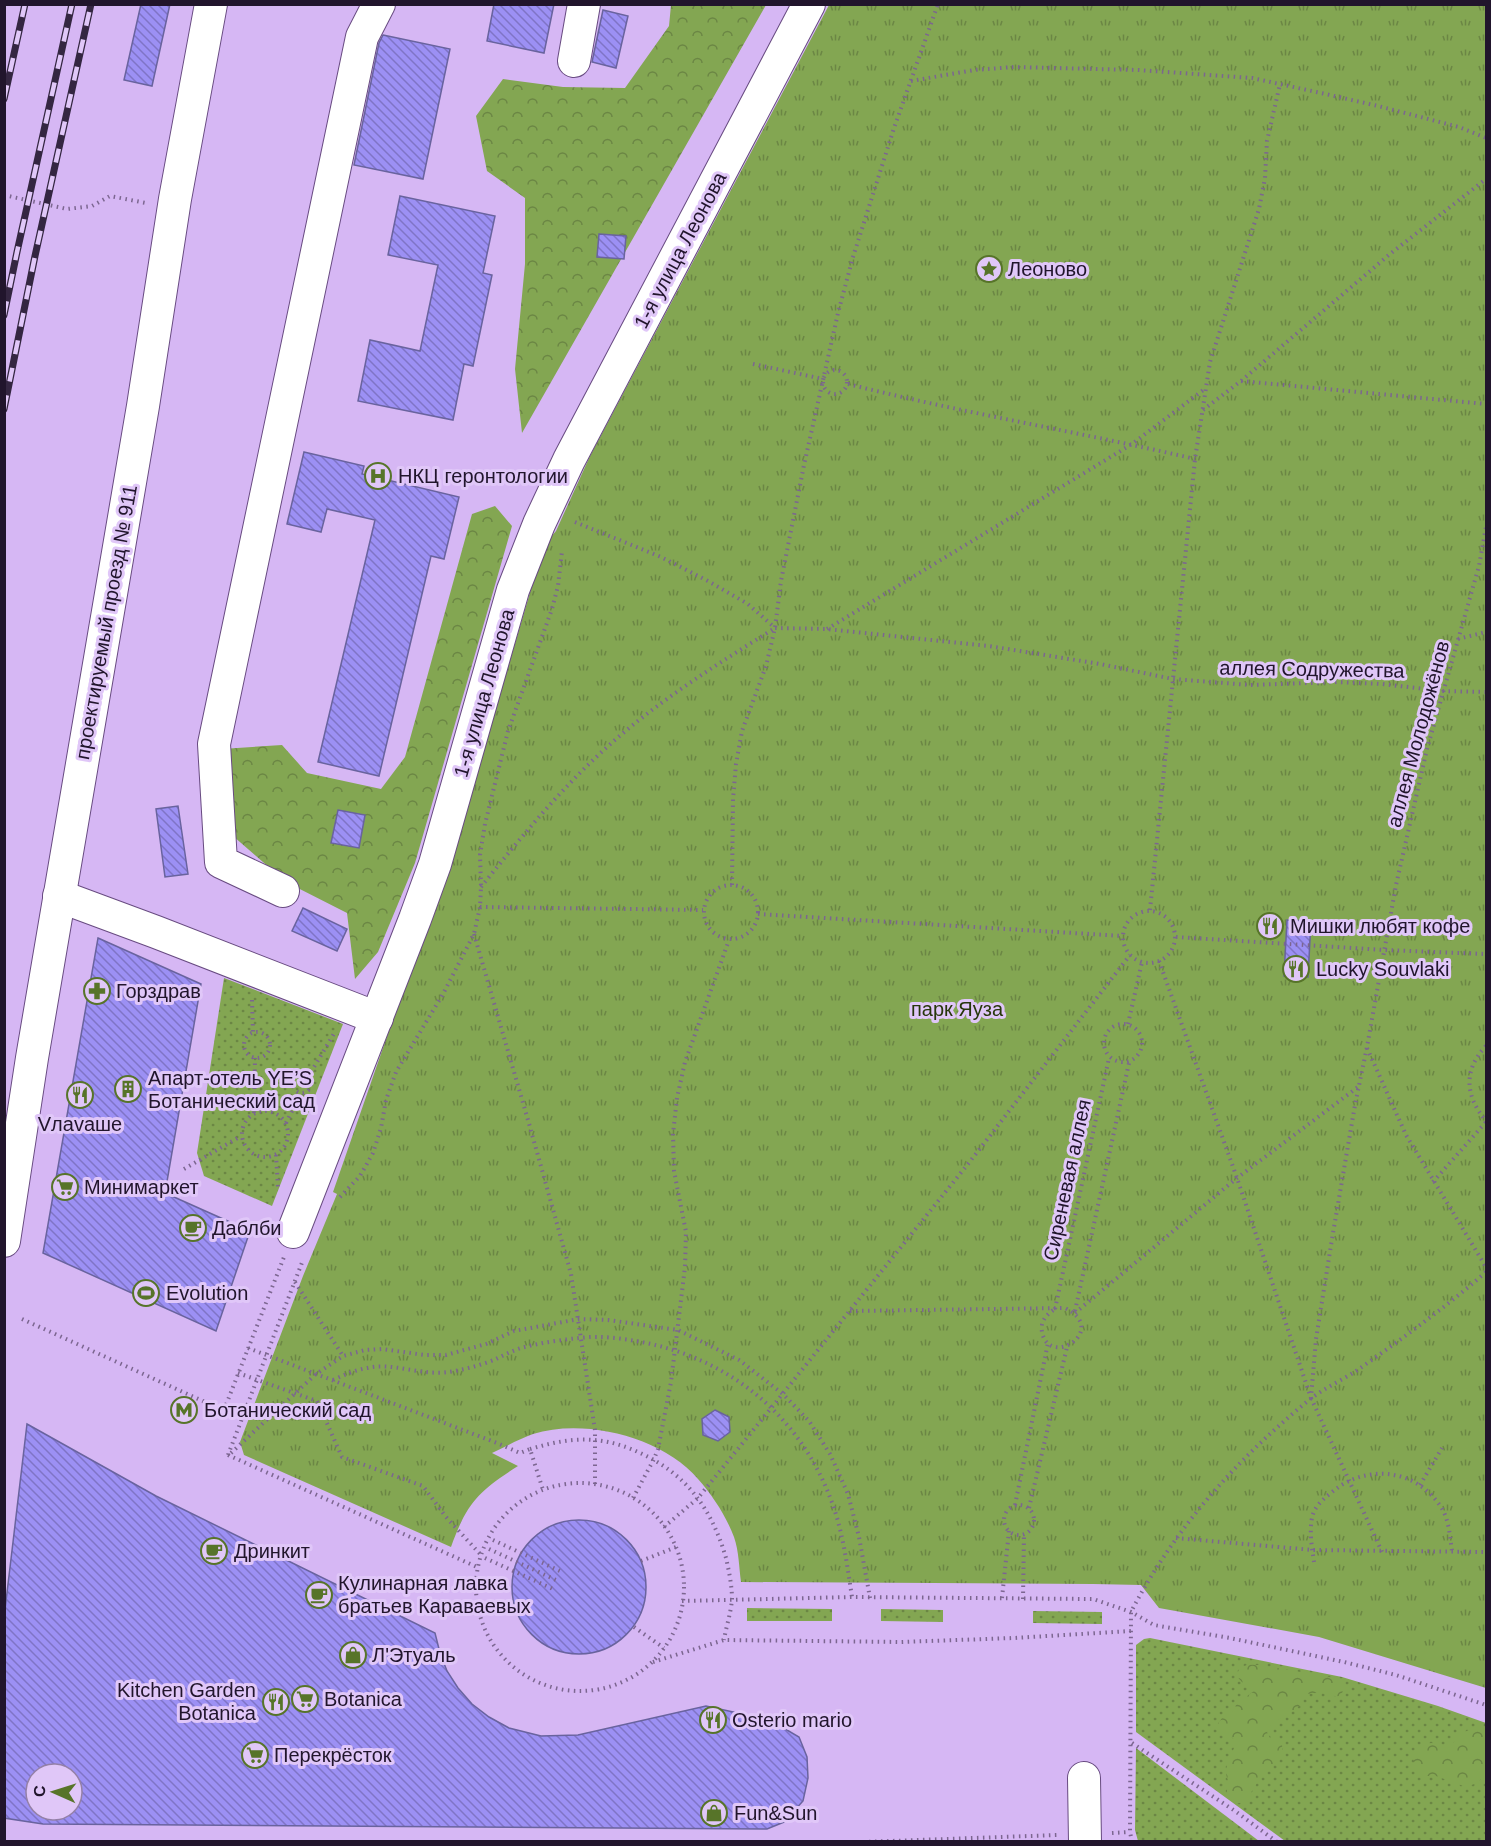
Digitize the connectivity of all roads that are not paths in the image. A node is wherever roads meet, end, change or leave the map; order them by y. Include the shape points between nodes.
1 (212, 4) edge
2 (379, 4) edge
3 (584, 4) edge
4 (809, 4) edge
5 (574, 61) dead end
6 (283, 891) dead end
7 (59, 896) junction
8 (377, 1018) junction
9 (293, 1232) road end
10 (4, 1241) edge
11 (1084, 1778) dead end
12 (1085, 1838) edge

1 - 7 street, проектируемый проезд № 911 via 175,199
2 - 6 street via 362,37 213,744 221,862
3 - 5 street
4 - 8 street, 1-я улица Леонова via 538,524 513,590 435,864
7 - 8 street
7 - 10 street, проектируемый проезд № 911
8 - 9 street, 1-я улица Леонова
11 - 12 street

